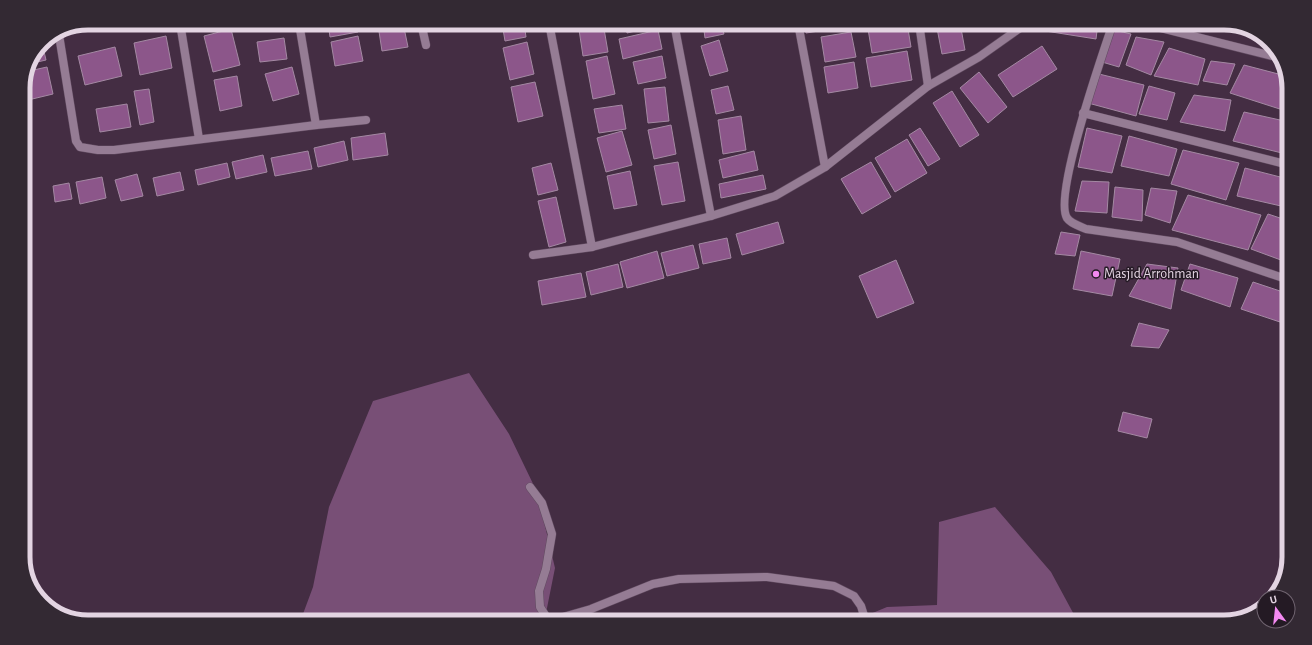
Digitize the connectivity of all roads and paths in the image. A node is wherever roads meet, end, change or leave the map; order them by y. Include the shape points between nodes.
1 (181, 30) edge
2 (300, 30) edge
3 (423, 30) edge
4 (550, 30) edge
5 (675, 30) edge
6 (799, 30) edge
7 (920, 30) edge
8 (1017, 30) edge
9 (1111, 30) edge
10 (1169, 30) edge
11 (59, 38) edge
12 (426, 45) dead end
13 (1272, 56) edge
14 (928, 86) junction
15 (1083, 113) junction
16 (366, 120) dead end
17 (316, 125) junction
18 (198, 139) junction
19 (1282, 162) edge
20 (825, 167) junction
21 (711, 216) junction
22 (592, 248) junction
23 (533, 255) dead end
24 (1282, 278) edge
25 (530, 487) dead end
26 (546, 615) edge
27 (568, 615) edge
28 (864, 615) edge

1 - 18 street
2 - 17 street
3 - 12 street
4 - 22 street
5 - 21 street
6 - 20 street
7 - 14 street
8 - 14 street via 979,57
9 - 15 street
10 - 13 street
11 - 18 street via 76,141 80,147 114,150
14 - 20 street
15 - 19 street
15 - 24 street via 1065,192 1064,210 1072,223 1086,229 1177,242
16 - 17 street
17 - 18 street
20 - 21 street via 775,196
21 - 22 street
22 - 23 street
25 - 26 street via 542,503 552,534 539,592 540,607
27 - 28 street via 591,609 653,584 678,579 767,577 834,586 854,596

